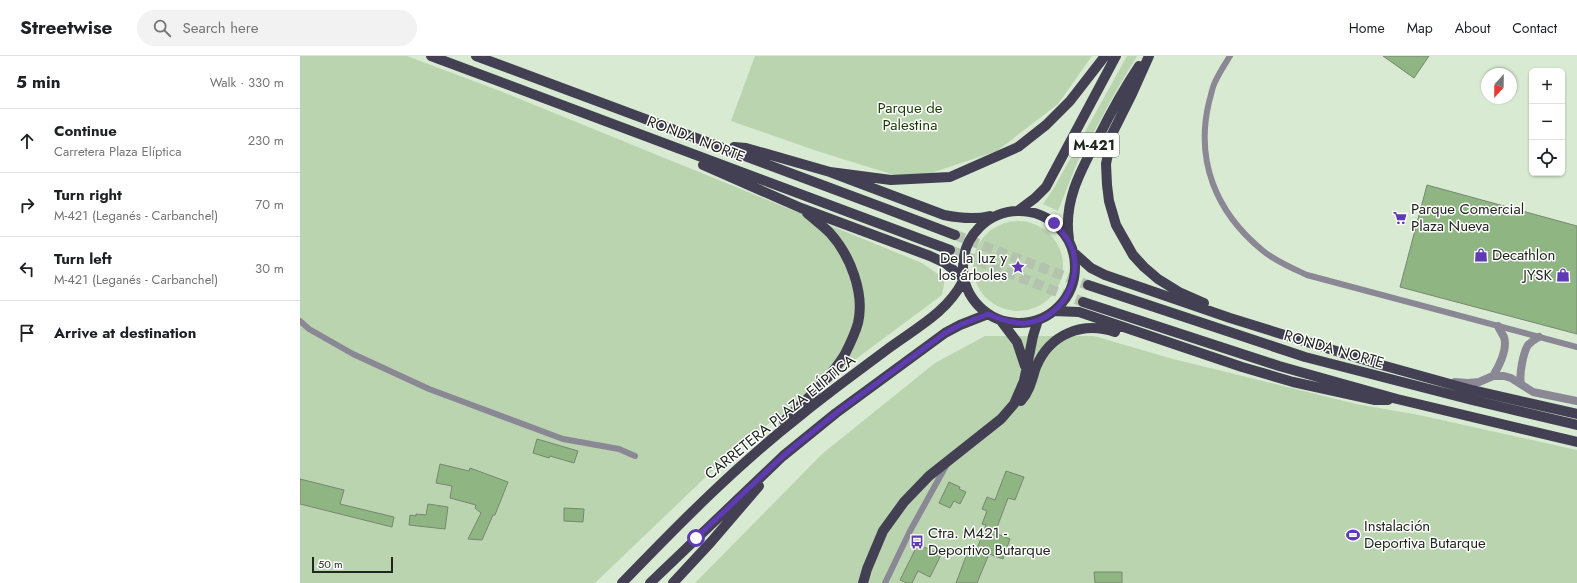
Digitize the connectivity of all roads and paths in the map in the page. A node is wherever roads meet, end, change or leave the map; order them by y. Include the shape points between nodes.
1 (431, 56) edge
2 (476, 56) edge
3 (1105, 56) edge
4 (1116, 56) edge
5 (1148, 56) edge
6 (1230, 56) edge
7 (718, 145) junction
8 (683, 152) junction
9 (830, 172) junction
10 (801, 208) junction
11 (1019, 210) junction
12 (994, 215) junction
13 (955, 235) tunnel mouth
14 (1072, 247) junction
15 (950, 250) tunnel mouth
16 (963, 279) junction
17 (1088, 285) tunnel mouth
18 (1083, 302) tunnel mouth
19 (1054, 311) junction
20 (988, 314) junction
21 (1001, 320) junction
22 (1038, 320) junction
23 (300, 321) edge
24 (1498, 326) junction
25 (1292, 337) junction
26 (1539, 337) junction
27 (1577, 347) edge
28 (1195, 352) junction
29 (1025, 358) junction
30 (1493, 376) junction
31 (1433, 380) junction
32 (1522, 384) junction
33 (1397, 399) junction
34 (1577, 401) edge
35 (1009, 411) junction
36 (1577, 414) edge
37 (1577, 425) edge
38 (1577, 442) edge
39 (753, 455) junction
40 (635, 456) dead end
41 (783, 456) junction
42 (949, 461) junction
43 (622, 583) edge
44 (650, 583) edge
45 (673, 583) edge
46 (863, 583) edge
47 (885, 583) edge

1 - 8 main road, RONDA NORTE
2 - 7 main road, RONDA NORTE
3 - 9 main road via 1070,101 1040,130 1018,147 950,177 891,180
4 - 11 main road, M-421 via 1046,187
5 - 14 main road, M-421 via 1119,97 1076,181 1067,219
5 - 25 main road via 1112,134 1106,164 1109,201 1116,225 1133,255 1158,279 1179,292 1209,305 1276,328
6 - 24 lane via 1214,82 1208,106 1205,121 1205,157 1224,209 1241,231 1263,251 1307,275
7 - 9 main road via 746,148
7 - 13 main road, RONDA NORTE
8 - 10 main road via 703,165
8 - 15 main road, RONDA NORTE
9 - 12 main road via 944,215 974,218
10 - 16 main road via 930,256 945,263
10 - 39 main road via 830,234 846,257 856,283 858,322 850,344 833,370
11 - 12 main road, M-421
11 - 14 main road, M-421 via 1032,211 1044,216 1063,232
12 - 16 main road, M-421 via 979,227 966,246
14 - 19 main road, M-421 via 1075,268 1072,284 1065,299
14 - 25 main road via 1091,268 1105,275
16 - 20 main road, M-421 via 969,294
16 - 39 main road, CARRETERA PLAZA ELÍPTICA via 951,301 933,318 813,406
17 - 37 main road, RONDA NORTE via 1305,357
18 - 33 main road, RONDA NORTE via 1279,366
19 - 22 main road, M-421
19 - 28 main road, RONDA NORTE via 1079,312
20 - 21 main road, M-421
20 - 41 main road via 945,333 836,413
21 - 22 main road, M-421 via 1027,323
21 - 29 main road, M-421
22 - 29 main road
23 - 40 lane via 353,354 429,389 563,439 619,449
24 - 26 lane
24 - 30 street via 1504,338 1504,345
25 - 31 main road
26 - 27 lane
26 - 32 street via 1527,347 1521,370
28 - 33 main road, RONDA NORTE via 1293,382 1374,400
28 - 35 main road via 1096,327 1068,332 1047,349 1024,397
29 - 35 main road via 1026,374 1020,393
30 - 31 street via 1480,382 1468,383
30 - 32 street via 1504,376
31 - 36 main road
32 - 34 street via 1533,392
33 - 38 main road, RONDA NORTE
35 - 42 main road
39 - 43 main road, CARRETERA PLAZA ELÍPTICA via 694,509
41 - 44 main road
41 - 45 main road via 749,499
42 - 46 main road via 929,476 904,502 883,530
42 - 47 lane via 910,531

